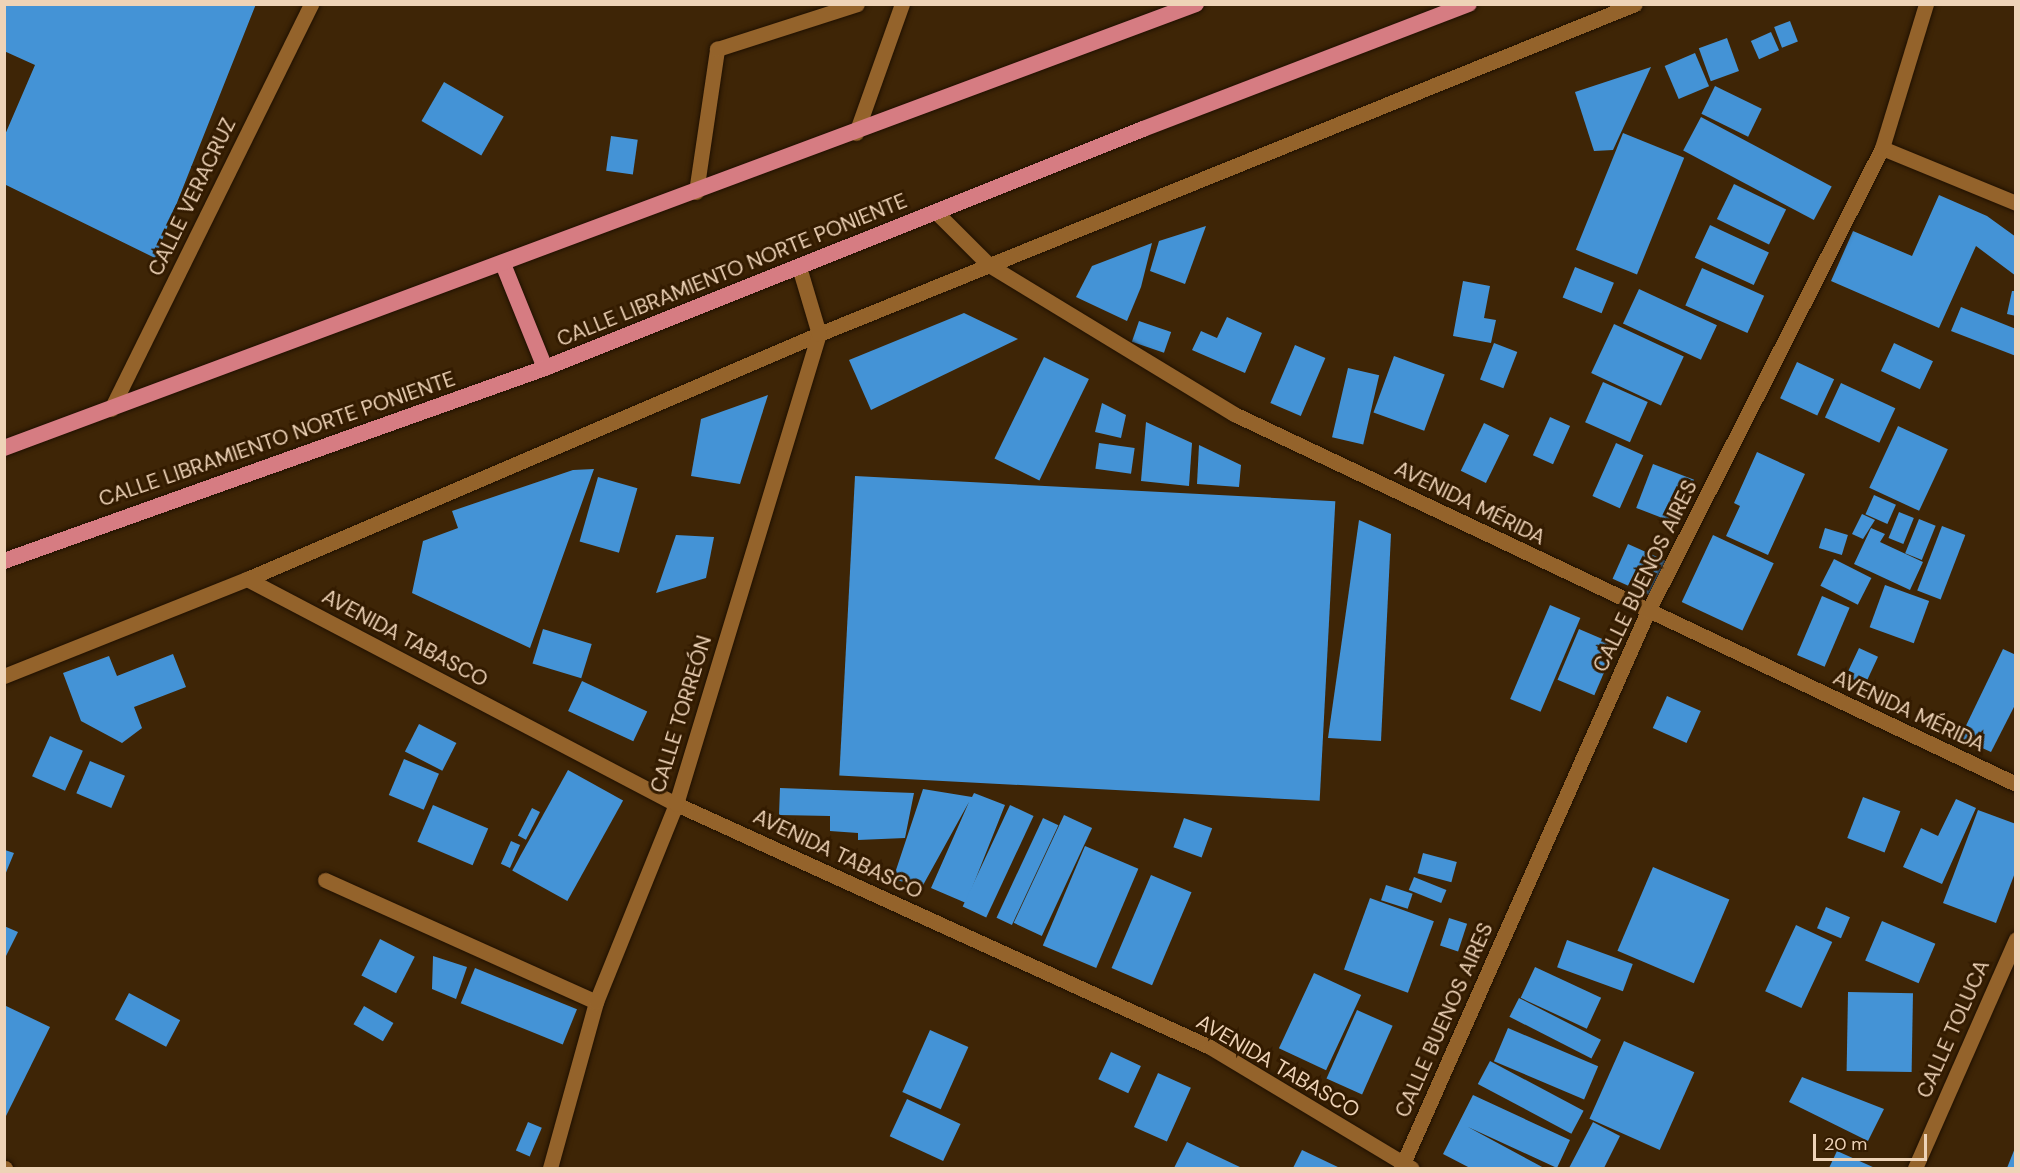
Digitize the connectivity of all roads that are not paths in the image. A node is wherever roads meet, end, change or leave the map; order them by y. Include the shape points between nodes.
1 (857, 4) edge
2 (902, 4) edge
3 (1196, 4) edge
4 (1470, 4) edge
5 (1635, 4) edge
6 (1926, 4) edge
7 (308, 5) edge
8 (856, 133) junction
9 (1882, 148) junction
10 (696, 192) junction
11 (2016, 203) edge
12 (936, 212) junction
13 (503, 264) junction
14 (989, 265) junction
15 (799, 267) junction
16 (819, 334) junction
17 (545, 368) junction
18 (111, 409) junction
19 (4, 448) edge
20 (4, 561) edge
21 (247, 579) junction
22 (1648, 611) junction
23 (4, 676) edge
24 (2016, 783) edge
25 (676, 804) junction
26 (325, 880) dead end
27 (2016, 939) edge
28 (596, 1002) junction
29 (1405, 1167) edge
30 (550, 1168) edge
31 (1916, 1168) edge

1 - 10 street via 717,49
2 - 8 street
3 - 8 highway
4 - 12 highway, CALLE LIBRAMIENTO NORTE PONIENTE
5 - 14 street
6 - 9 street, CALLE BUENOS AIRES
7 - 18 street, CALLE VERACRUZ
8 - 10 highway
9 - 11 street
9 - 22 street, CALLE BUENOS AIRES
10 - 13 highway
12 - 14 street, AVENIDA MÉRIDA
12 - 15 highway, CALLE LIBRAMIENTO NORTE PONIENTE
13 - 17 highway
13 - 18 highway
14 - 16 street
14 - 22 street, AVENIDA MÉRIDA via 1234,414
15 - 16 street
15 - 17 highway, CALLE LIBRAMIENTO NORTE PONIENTE
16 - 21 street
16 - 25 street, CALLE TORREÓN
17 - 20 highway, CALLE LIBRAMIENTO NORTE PONIENTE
18 - 19 highway
21 - 23 street
21 - 25 street, AVENIDA TABASCO
22 - 24 street, AVENIDA MÉRIDA
22 - 29 street, CALLE BUENOS AIRES
25 - 28 street, CALLE TORREÓN
25 - 29 street, AVENIDA TABASCO via 1210,1047
26 - 28 street
27 - 31 street, CALLE TOLUCA
28 - 30 street, CALLE TORREÓN

